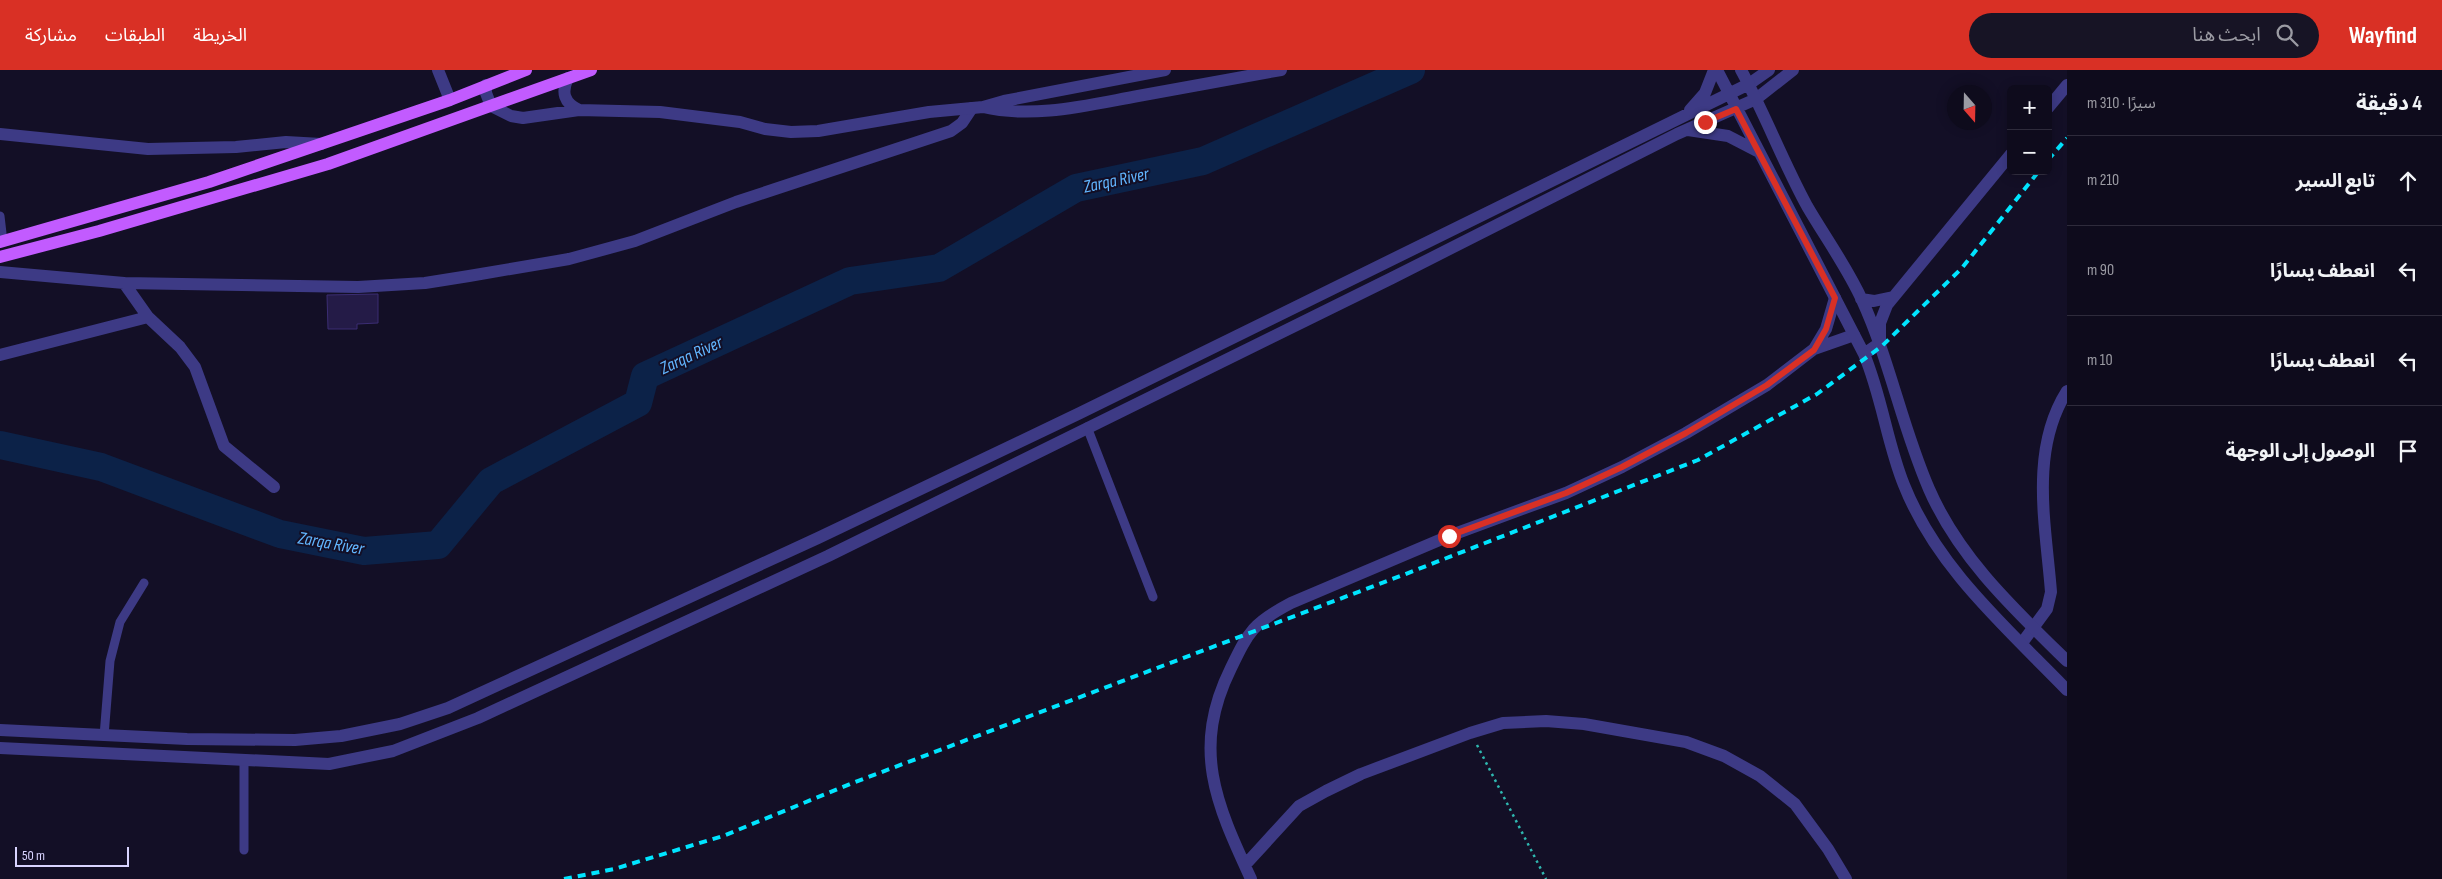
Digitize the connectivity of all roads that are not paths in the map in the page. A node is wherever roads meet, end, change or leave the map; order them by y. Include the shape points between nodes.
1 (438, 70) edge
2 (526, 70) edge
3 (591, 70) edge
4 (1165, 70) edge
5 (1281, 70) edge
6 (1715, 70) edge
7 (1741, 70) edge
8 (1769, 70) edge
9 (1793, 70) edge
10 (568, 78) junction
11 (1748, 84) junction
12 (486, 85) junction
13 (2067, 85) edge
14 (1729, 94) junction
15 (1756, 99) junction
16 (450, 100) junction
17 (2052, 103) edge
18 (491, 106) junction
19 (978, 108) junction
20 (1736, 109) junction
21 (578, 110) junction
22 (1687, 113) junction
23 (1688, 130) junction
24 (0, 134) edge
25 (321, 144) junction
26 (1757, 151) junction
27 (2007, 159) edge
28 (328, 164) junction
29 (0, 216) edge
30 (2, 242) edge
31 (0, 257) edge
32 (0, 272) edge
33 (124, 283) junction
34 (1835, 298) junction
35 (1893, 298) junction
36 (1861, 299) junction
37 (148, 317) junction
38 (1854, 335) junction
39 (1880, 343) junction
40 (1814, 350) junction
41 (1864, 354) junction
42 (0, 355) edge
43 (2067, 392) edge
44 (1080, 413) junction
45 (1087, 427) junction
46 (274, 486) dead end
47 (818, 538) junction
48 (828, 556) junction
49 (144, 582) dead end
50 (1154, 597) dead end
51 (2034, 629) junction
52 (2022, 644) junction
53 (2067, 661) edge
54 (2067, 690) edge
55 (0, 730) edge
56 (104, 736) junction
57 (242, 740) junction
58 (0, 748) edge
59 (104, 754) junction
60 (244, 761) junction
61 (244, 850) dead end
62 (1245, 865) junction
63 (1251, 879) edge
64 (1846, 879) edge

1 - 16 street
2 - 12 main road
3 - 10 main road
4 - 19 street via 1004,100
5 - 19 street via 1025,113
6 - 14 street
6 - 22 street via 1705,93
7 - 11 street
8 - 11 street
9 - 15 street
10 - 18 main road
10 - 21 street via 563,93 566,101
11 - 14 street
11 - 15 street
12 - 16 main road
12 - 18 street
13 - 17 street
14 - 20 street
14 - 22 street
15 - 20 street
15 - 36 street via 1807,204
16 - 25 main road
18 - 21 street via 523,118
18 - 28 main road
19 - 21 street via 792,132 668,113
19 - 33 street via 951,131 736,202 635,240 569,259 425,283 358,287
20 - 23 street
20 - 26 street
22 - 44 street
23 - 26 street via 1728,136
23 - 45 street
24 - 25 street via 148,149 286,142
25 - 28 main road
25 - 30 main road via 209,182
26 - 34 street
27 - 35 street
28 - 31 main road
29 - 30 lane
32 - 33 street
33 - 37 street
34 - 38 street
34 - 40 street via 1826,329
35 - 36 street via 1874,302
35 - 39 street via 1883,314
36 - 39 street
37 - 42 street
37 - 46 street via 180,347 195,367 224,446
38 - 40 street
38 - 41 street
39 - 41 street
39 - 51 street via 1916,456 1946,522 1983,575
40 - 62 street via 1767,385 1622,467 1566,493 1449,536 1291,603 1266,617 1248,633 1219,696 1212,718 1210,744 1221,809
41 - 52 street via 1898,467 1918,516 1955,571
43 - 51 street via 2044,452 2042,484 2051,592 2047,609
44 - 45 street
44 - 47 street
45 - 48 street
45 - 50 lane
47 - 48 street
47 - 57 street via 448,708 400,724 341,736
48 - 60 street via 478,718 393,751 329,764
49 - 56 lane via 120,622 110,661
51 - 52 street
51 - 53 street
52 - 54 street
55 - 56 street
56 - 57 street
56 - 59 street
57 - 60 street
58 - 59 street
59 - 60 street
60 - 61 lane
62 - 63 street
62 - 64 street via 1299,806 1361,774 1503,723 1546,721 1584,724 1686,742 1724,756 1760,776 1795,804

